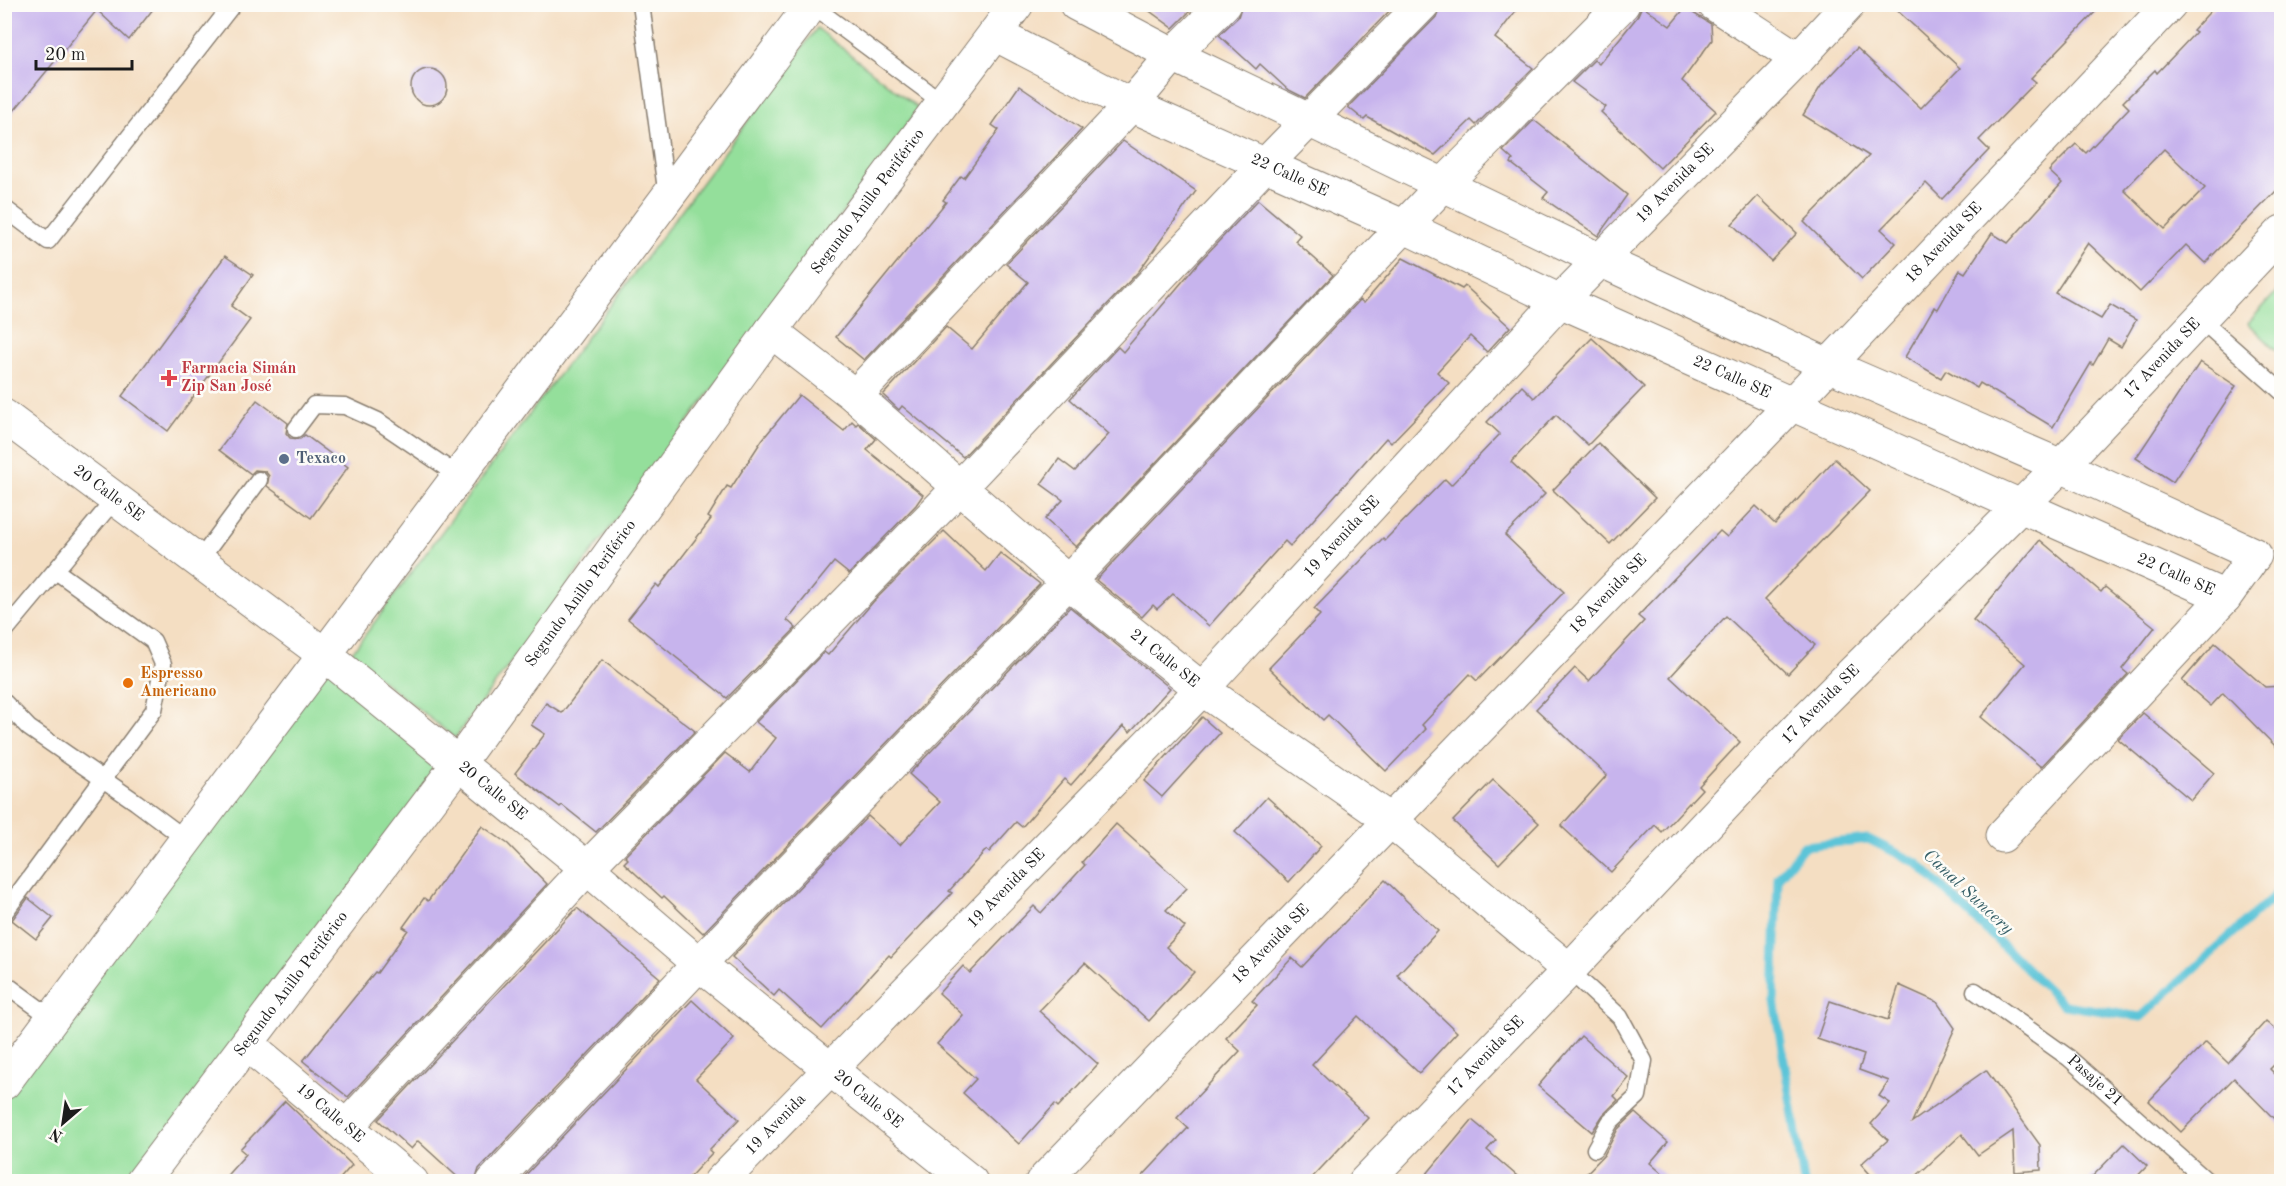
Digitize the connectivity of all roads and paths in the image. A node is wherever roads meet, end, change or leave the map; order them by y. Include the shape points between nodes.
1 (233, 4) edge
2 (641, 4) edge
3 (1017, 4) edge
4 (1076, 4) edge
5 (1224, 4) edge
6 (1423, 4) edge
7 (1623, 4) edge
8 (1714, 4) edge
9 (1849, 4) edge
10 (2170, 4) edge
11 (811, 5) edge
12 (994, 34) junction
13 (1173, 55) junction
14 (1798, 59) junction
15 (943, 103) junction
16 (1131, 105) junction
17 (1309, 121) junction
18 (1265, 165) junction
19 (1444, 184) junction
20 (667, 199) junction
21 (4, 208) edge
22 (1405, 227) junction
23 (2282, 232) edge
24 (1600, 260) junction
25 (1560, 301) junction
26 (2200, 319) junction
27 (771, 331) junction
28 (1828, 365) junction
29 (2282, 392) edge
30 (855, 396) junction
31 (1792, 404) junction
32 (4, 416) edge
33 (296, 429) dead end
34 (2061, 466) junction
35 (459, 476) junction
36 (259, 480) dead end
37 (959, 488) junction
38 (116, 499) junction
39 (2020, 507) junction
40 (199, 561) junction
41 (56, 571) junction
42 (1068, 582) junction
43 (2225, 597) junction
44 (4, 632) edge
45 (325, 655) junction
46 (1202, 689) junction
47 (4, 702) edge
48 (458, 764) junction
49 (104, 781) junction
50 (1390, 820) junction
51 (2002, 836) dead end
52 (187, 840) junction
53 (586, 868) junction
54 (4, 913) edge
55 (699, 964) junction
56 (1569, 970) junction
57 (4, 983) edge
58 (1975, 991) dead end
59 (53, 1019) junction
60 (247, 1044) junction
61 (832, 1069) junction
62 (4, 1083) edge
63 (346, 1127) junction
64 (1595, 1149) dead end
65 (1381, 1176) edge
66 (142, 1182) edge
67 (412, 1182) edge
68 (493, 1182) edge
69 (720, 1182) edge
70 (970, 1182) edge
71 (1042, 1182) edge
72 (2208, 1182) edge

1 - 21 lane via 48,241
2 - 20 lane
3 - 12 street, Segundo Anillo Periférico
4 - 13 street, 22 Calle SE
5 - 13 street
6 - 17 street
7 - 19 street
8 - 14 street
9 - 14 street, 19 Avenida SE
10 - 28 street, 18 Avenida SE
11 - 15 lane
11 - 20 street
12 - 15 street, Segundo Anillo Periférico
12 - 16 street, 22 Calle SE
13 - 16 street
13 - 17 street, 22 Calle SE
14 - 24 street, 19 Avenida SE
15 - 27 street, Segundo Anillo Periférico
16 - 18 street, 22 Calle SE
16 - 30 street
17 - 18 street
17 - 19 street, 22 Calle SE
18 - 22 street, 22 Calle SE
18 - 37 street
19 - 22 street
19 - 24 street, 22 Calle SE
20 - 35 street
22 - 25 street, 22 Calle SE
22 - 42 street
23 - 26 street, 17 Avenida SE
24 - 25 street, 19 Avenida SE
24 - 28 street, 22 Calle SE
25 - 31 street, 22 Calle SE
25 - 46 street, 19 Avenida SE
26 - 29 lane
26 - 34 street, 17 Avenida SE
27 - 30 street, 21 Calle SE
27 - 48 street, Segundo Anillo Periférico
28 - 31 street, 18 Avenida SE
28 - 34 street, 22 Calle SE
30 - 37 street, 21 Calle SE
31 - 39 street, 22 Calle SE
31 - 50 street, 18 Avenida SE
32 - 38 street, 20 Calle SE
33 - 35 lane via 314,405 345,406 378,421
34 - 39 street, 17 Avenida SE
34 - 43 street, 22 Calle SE via 2255,555
35 - 45 street
36 - 40 lane
37 - 42 street, 21 Calle SE
37 - 53 street
38 - 40 street, 20 Calle SE
38 - 41 lane
39 - 43 street, 22 Calle SE
39 - 56 street, 17 Avenida SE via 1809,716
40 - 45 street, 20 Calle SE
41 - 44 lane
41 - 49 lane via 153,640 163,664 154,710
42 - 46 street, 21 Calle SE
42 - 55 street
43 - 51 street
45 - 48 street, 20 Calle SE
45 - 52 street
46 - 50 street, 21 Calle SE
46 - 61 street, 19 Avenida SE
47 - 49 lane via 29,728
48 - 53 street, 20 Calle SE
48 - 60 street, Segundo Anillo Periférico
49 - 52 lane
49 - 54 lane
50 - 56 street, 21 Calle SE
50 - 71 street, 18 Avenida SE
52 - 59 street
53 - 55 street, 20 Calle SE
53 - 63 street
55 - 61 street, 20 Calle SE
55 - 68 street
56 - 64 lane via 1620,1017 1644,1061 1638,1096 1610,1122
56 - 65 street, 17 Avenida SE
57 - 59 lane
58 - 72 lane, Pasaje 21 via 2069,1058
59 - 62 street
60 - 63 street, 19 Calle SE
60 - 66 street, Segundo Anillo Periférico
61 - 69 street, 19 Avenida
61 - 70 street, 20 Calle SE
63 - 67 street, 19 Calle SE

